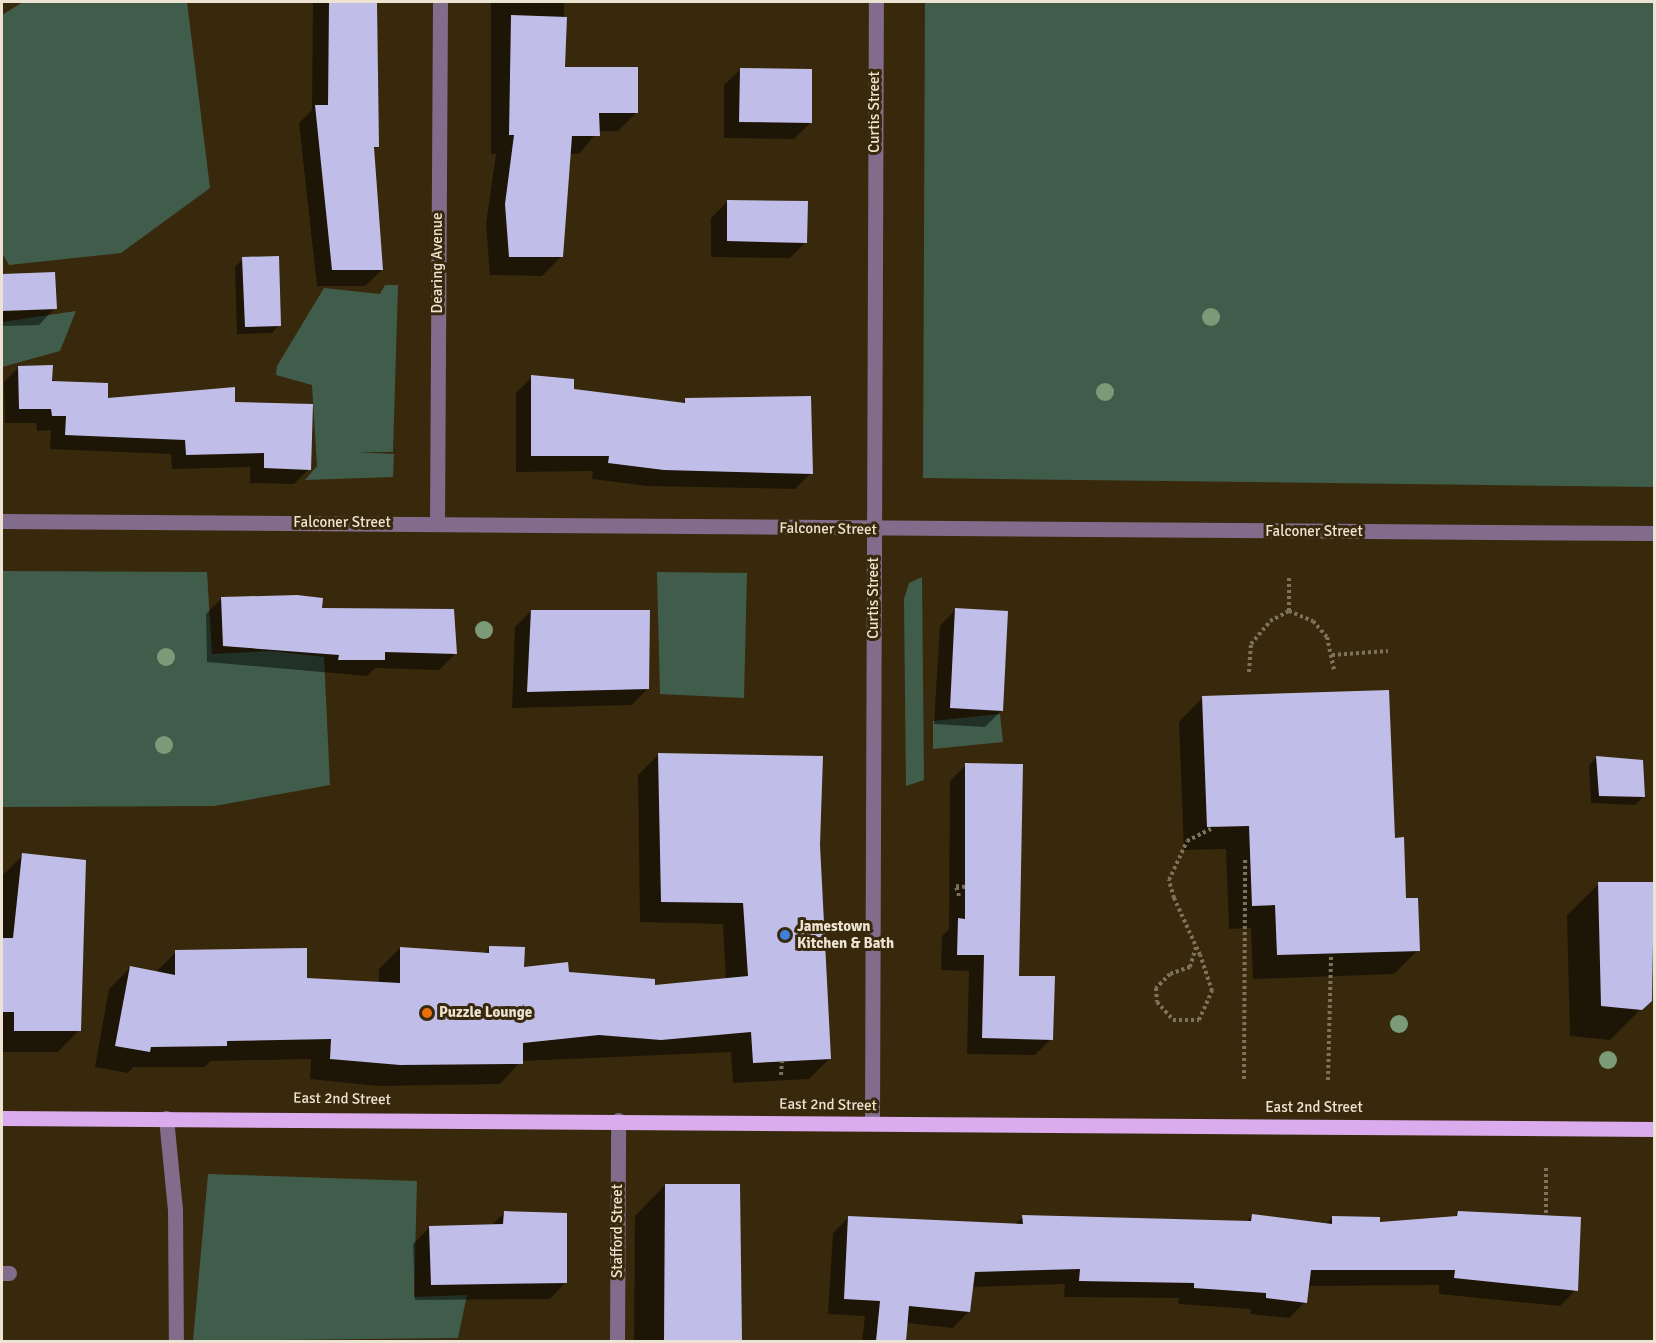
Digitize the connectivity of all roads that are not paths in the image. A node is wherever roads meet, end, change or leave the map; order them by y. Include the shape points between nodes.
1 (440, 2) edge
2 (876, 2) edge
3 (2, 521) edge
4 (437, 524) junction
5 (874, 530) junction
6 (1654, 533) edge
7 (2, 1118) edge
8 (166, 1118) junction
9 (618, 1120) junction
10 (872, 1123) junction
11 (1654, 1129) edge
12 (176, 1341) edge
13 (617, 1341) edge

1 - 4 street, Dearing Avenue
2 - 5 street, Curtis Street
3 - 4 street, Falconer Street
4 - 5 street, Falconer Street
5 - 6 street, Falconer Street
5 - 10 street, Curtis Street
7 - 8 main road, East 2nd Street
8 - 9 main road, East 2nd Street
8 - 12 street via 175,1210
9 - 10 main road, East 2nd Street
9 - 13 street, Stafford Street
10 - 11 main road, East 2nd Street

